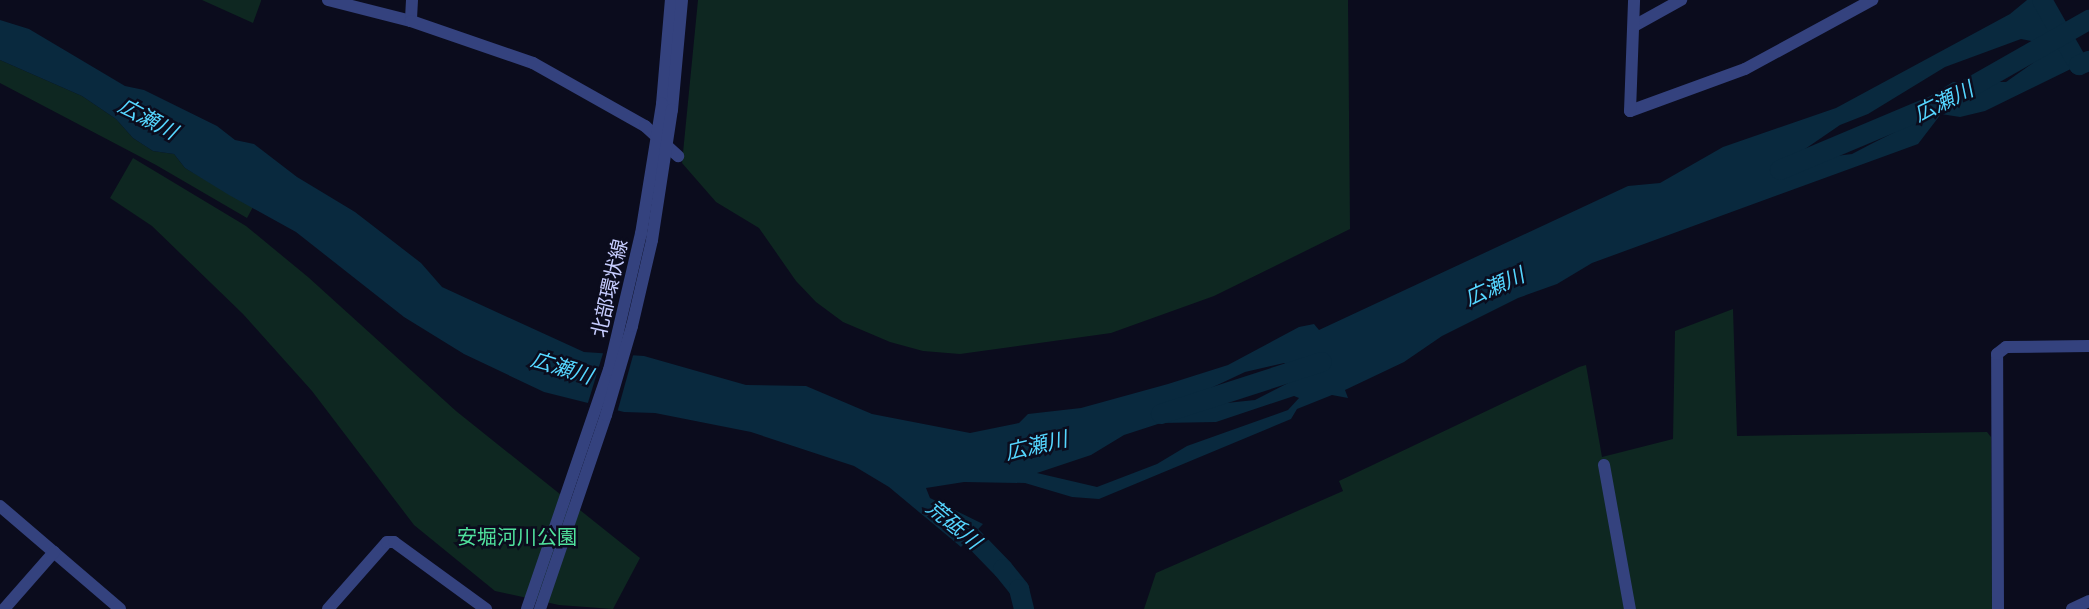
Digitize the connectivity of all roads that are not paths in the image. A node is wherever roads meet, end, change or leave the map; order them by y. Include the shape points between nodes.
1 (328, 0) edge
2 (412, 0) edge
3 (671, 0) edge
4 (682, 0) edge
5 (1634, 0) edge
6 (1681, 0) edge
7 (1872, 0) edge
8 (411, 21) junction
9 (1634, 26) junction
10 (667, 107) junction
11 (678, 156) dead end
12 (2089, 346) edge
13 (1604, 465) dead end
14 (0, 506) edge
15 (54, 552) junction
16 (2089, 601) edge
17 (4, 609) edge
18 (120, 609) edge
19 (328, 609) edge
20 (486, 609) edge
21 (527, 609) edge
22 (540, 609) edge
23 (1629, 609) edge
24 (1998, 609) edge
25 (2072, 609) edge

1 - 8 street
2 - 8 street
3 - 10 street, 北部環状線
4 - 10 street, 北部環状線
5 - 9 street
6 - 9 street
7 - 9 street via 1744,69 1630,111
8 - 11 street via 533,63 645,126
10 - 21 street, 北部環状線, bridge via 614,350
10 - 22 street, 北部環状線, bridge via 652,240 632,326
12 - 24 street via 2006,347 1997,354
13 - 23 street
14 - 15 street
15 - 17 street
15 - 18 street
16 - 25 street
19 - 20 street via 387,542 394,542

